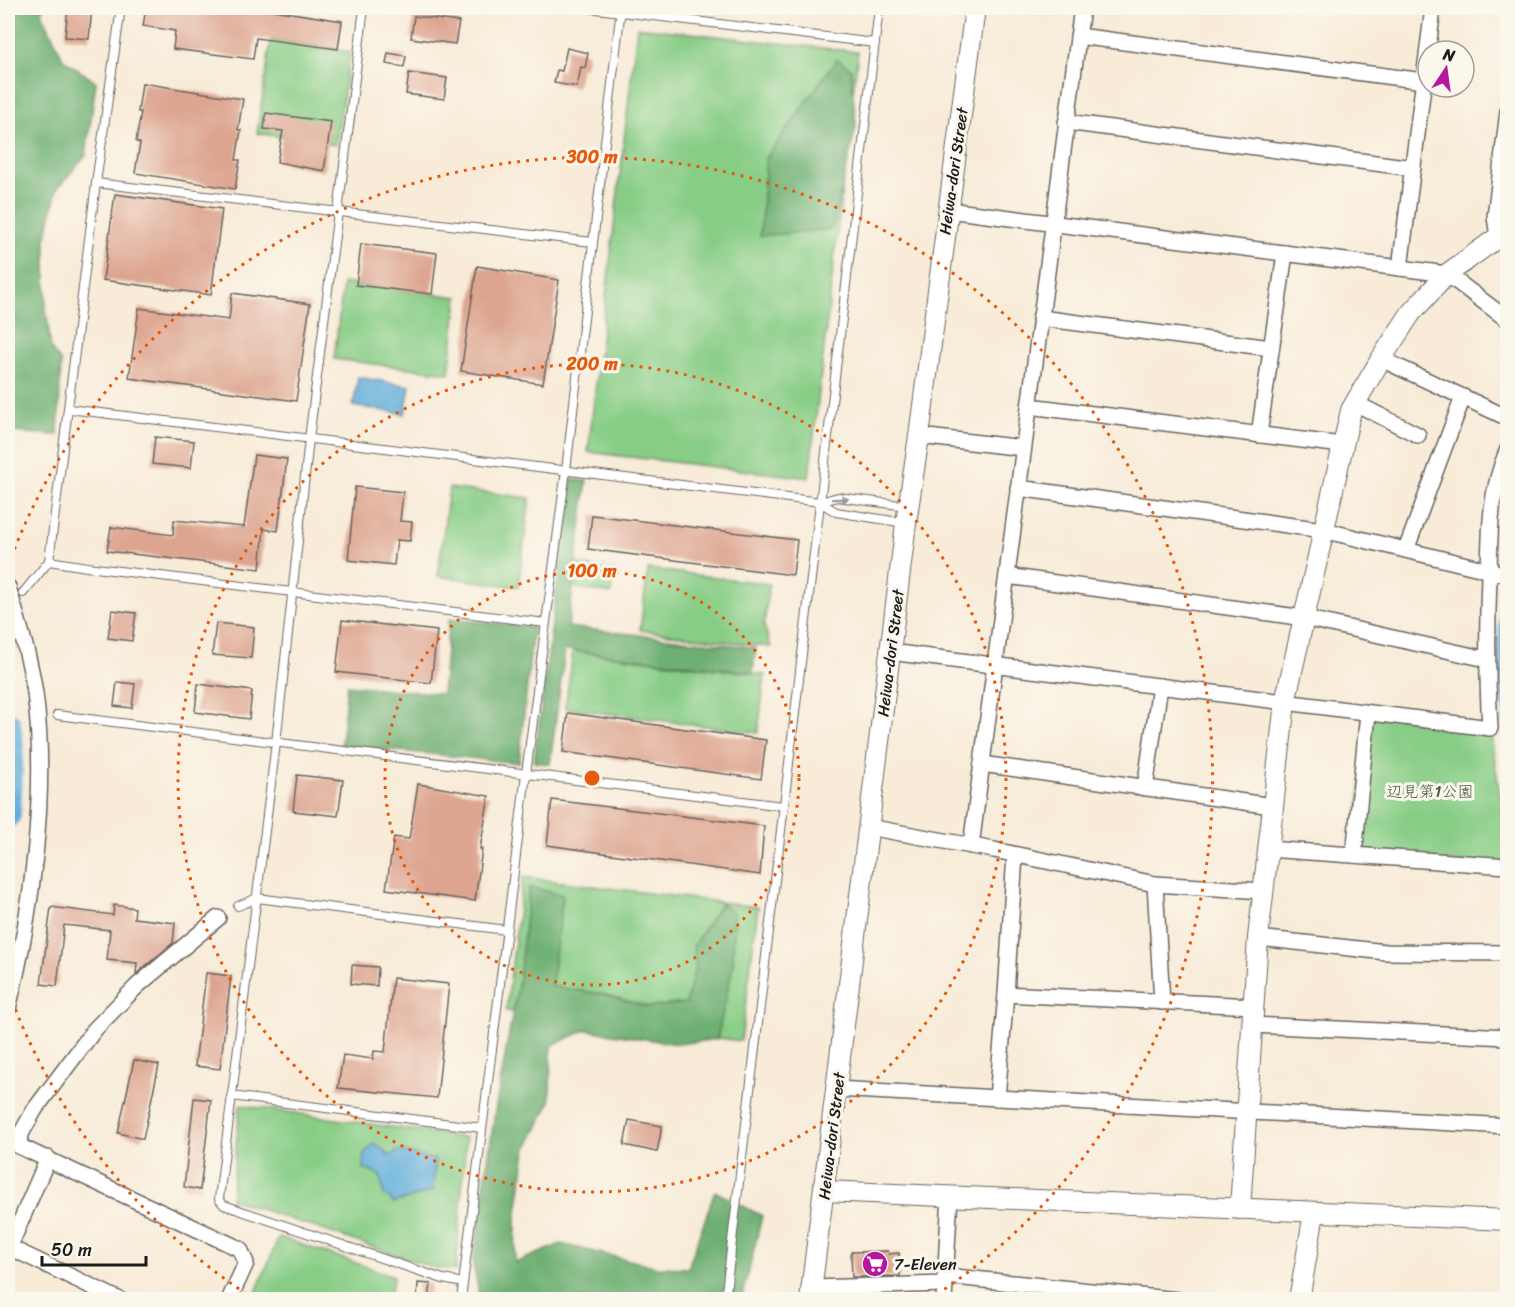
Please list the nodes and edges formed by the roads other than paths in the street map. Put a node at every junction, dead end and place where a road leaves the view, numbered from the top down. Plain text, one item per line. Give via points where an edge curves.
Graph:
1 (121, 8) edge
2 (364, 8) edge
3 (588, 8) edge
4 (879, 8) edge
5 (975, 8) edge
6 (1082, 8) edge
7 (1433, 8) edge
8 (621, 10) edge
9 (1078, 36) junction
10 (1429, 39) edge
11 (875, 43) junction
12 (1416, 80) edge
13 (1422, 99) edge
14 (1508, 111) edge
15 (1066, 122) junction
16 (1413, 168) junction
17 (96, 183) junction
18 (948, 210) junction
19 (339, 211) junction
20 (1052, 223) junction
21 (1503, 234) edge
22 (592, 242) junction
23 (1285, 253) junction
24 (1400, 268) junction
25 (1447, 274) junction
26 (1040, 318) junction
27 (1508, 320) edge
28 (1271, 348) junction
29 (1381, 359) junction
30 (1463, 397) junction
31 (1355, 403) junction
32 (1029, 406) junction
33 (69, 410) junction
34 (1508, 418) edge
35 (1258, 435) junction
36 (1418, 435) dead end
37 (919, 436) junction
38 (309, 439) junction
39 (1342, 445) junction
40 (1023, 448) junction
41 (1508, 449) edge
42 (566, 470) junction
43 (1018, 488) junction
44 (820, 502) junction
45 (907, 515) junction
46 (1323, 530) junction
47 (1406, 550) junction
48 (49, 561) junction
49 (1489, 570) junction
50 (1508, 575) edge
51 (1006, 576) junction
52 (8, 587) edge
53 (291, 592) junction
54 (23, 593) dead end
55 (1304, 618) junction
56 (546, 622) junction
57 (890, 652) junction
58 (1486, 659) junction
59 (995, 665) junction
60 (1160, 686) junction
61 (1285, 702) junction
62 (1368, 712) junction
63 (57, 715) dead end
64 (276, 743) junction
65 (982, 764) junction
66 (526, 774) junction
67 (1145, 788) junction
68 (783, 806) junction
69 (1272, 806) junction
70 (868, 827) junction
71 (971, 846) junction
72 (1268, 849) junction
73 (1015, 855) junction
74 (1354, 855) junction
75 (1508, 866) edge
76 (1155, 884) junction
77 (1263, 891) junction
78 (257, 898) junction
79 (237, 906) dead end
80 (218, 918) dead end
81 (506, 930) junction
82 (1258, 938) junction
83 (1508, 953) edge
84 (1006, 994) junction
85 (1162, 1002) junction
86 (8, 1009) edge
87 (1253, 1016) junction
88 (1508, 1037) edge
89 (836, 1089) junction
90 (231, 1096) junction
91 (997, 1098) junction
92 (1246, 1112) junction
93 (1508, 1126) edge
94 (482, 1128) junction
95 (13, 1143) edge
96 (48, 1158) junction
97 (824, 1191) junction
98 (951, 1196) junction
99 (1240, 1209) junction
100 (1314, 1213) junction
101 (1508, 1220) edge
102 (463, 1283) junction
103 (944, 1286) edge
104 (811, 1294) edge
105 (120, 1299) edge
106 (229, 1299) edge
107 (461, 1299) edge
108 (725, 1299) edge
109 (1178, 1299) edge
110 (1299, 1299) edge

1 - 17 lane
2 - 19 lane
3 - 8 lane
4 - 11 lane
5 - 18 street, Heiwa-dori Street
6 - 9 street
7 - 10 street
8 - 11 lane
8 - 22 lane
9 - 12 street
9 - 15 street
11 - 44 lane
13 - 16 street
14 - 21 street via 1495,217
15 - 16 street
15 - 20 street
16 - 24 street
17 - 19 lane
17 - 33 lane
18 - 20 street
18 - 37 street, Heiwa-dori Street
19 - 22 lane
19 - 38 lane
20 - 23 street
20 - 26 street
21 - 25 street
22 - 42 lane
23 - 24 street
23 - 28 street
24 - 25 street
25 - 27 street
25 - 29 street via 1411,313
26 - 28 street
26 - 32 street
28 - 35 street
29 - 30 street
29 - 31 street
30 - 34 street
30 - 47 street
31 - 36 street
31 - 39 street
32 - 35 street
32 - 40 street
33 - 38 lane
33 - 48 lane
35 - 39 street
37 - 40 street
37 - 45 street, Heiwa-dori Street
38 - 42 lane
38 - 53 lane
39 - 46 street
40 - 43 street
41 - 49 street via 1498,470 1491,504
42 - 44 lane
42 - 56 lane
43 - 46 street
43 - 51 street
44 - 45 lane via 836,512
44 -> 45 lane via 838,497
44 - 68 lane
45 - 57 street, Heiwa-dori Street
46 - 47 street
46 - 55 street
47 - 49 street
48 - 53 lane
48 - 54 lane
49 - 50 street
49 - 58 street
51 - 55 street
51 - 59 street
52 - 86 street via 35,691 39,780 31,882
53 - 56 lane
53 - 64 lane
55 - 58 street
55 - 61 street
56 - 66 lane
57 - 59 street
57 - 70 street, Heiwa-dori Street
58 - 62 street via 1490,728
59 - 60 street
59 - 65 street
60 - 61 street
60 - 67 street
61 - 62 street
61 - 69 street
62 - 74 street
63 - 64 lane
64 - 66 lane
64 - 78 lane
65 - 67 street
65 - 71 street
66 - 68 lane
66 - 81 lane
67 - 69 street
68 - 108 lane
69 - 72 street
70 - 71 street
70 - 89 street, Heiwa-dori Street
71 - 73 street
72 - 74 street
72 - 77 street
73 - 76 street
73 - 84 street
74 - 75 street
76 - 77 street
76 - 85 street
77 - 82 street
78 - 79 lane
78 - 81 lane
78 - 90 lane
80 - 95 street via 137,986 95,1029
81 - 94 lane
82 - 83 street via 1386,952
82 - 87 street
84 - 85 street
84 - 91 street
85 - 87 street
87 - 88 street
87 - 92 street
89 - 91 street
89 - 97 street, Heiwa-dori Street
90 - 94 lane
90 - 102 lane via 219,1199 224,1205 443,1280
91 - 92 street
92 - 93 street
92 - 99 street
94 - 102 lane
95 - 96 street
96 - 105 street via 10,1246
96 - 106 street via 240,1249 246,1263
97 - 98 street
97 - 104 street, Heiwa-dori Street
98 - 99 street
98 - 103 street
99 - 100 street
100 - 101 street
100 - 110 street
102 - 107 lane
103 - 104 street
103 - 109 street

